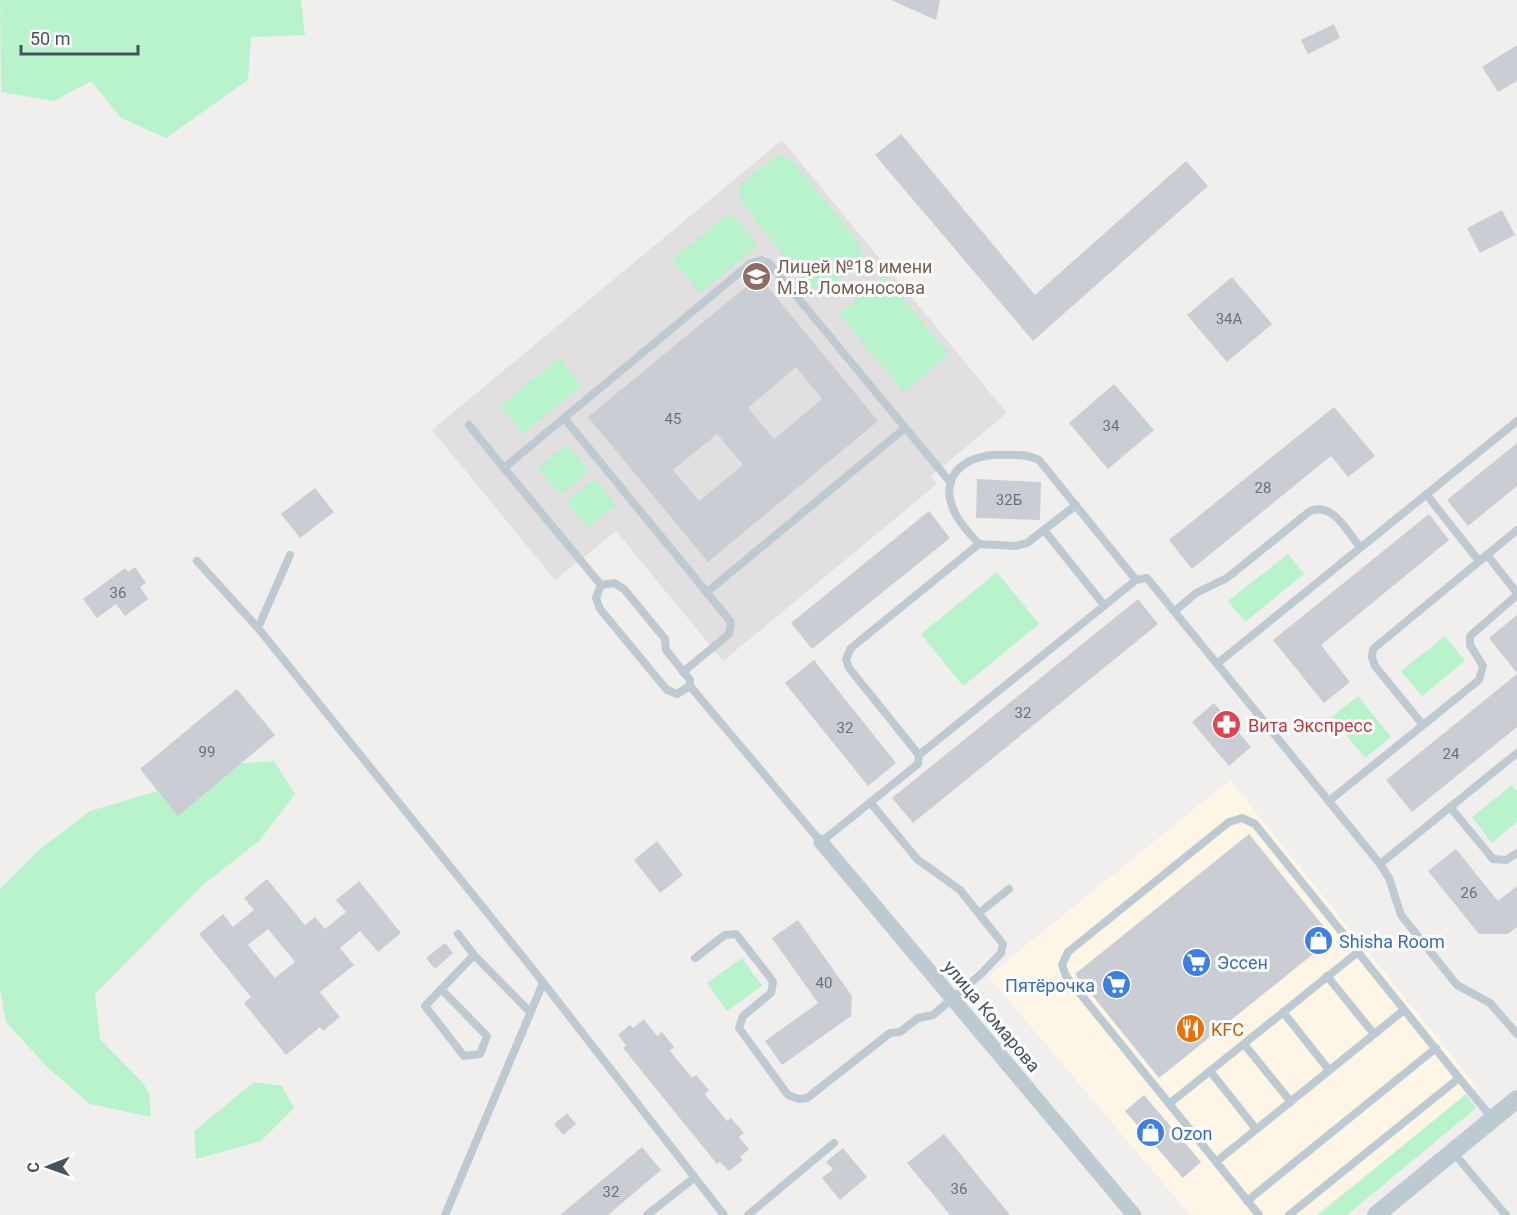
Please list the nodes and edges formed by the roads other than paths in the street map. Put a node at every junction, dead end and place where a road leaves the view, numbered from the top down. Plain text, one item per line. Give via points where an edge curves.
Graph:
1 (564, 418) junction
2 (1517, 421) edge
3 (469, 425) dead end
4 (905, 428) junction
5 (504, 468) junction
6 (951, 483) junction
7 (1426, 494) junction
8 (1076, 505) junction
9 (1044, 530) junction
10 (1517, 530) edge
11 (979, 544) junction
12 (1360, 548) junction
13 (290, 555) dead end
14 (1486, 555) junction
15 (197, 561) dead end
16 (1479, 561) junction
17 (1136, 580) junction
18 (601, 585) junction
19 (707, 592) junction
20 (1517, 594) edge
21 (1104, 605) junction
22 (1176, 610) junction
23 (258, 628) junction
24 (1218, 663) junction
25 (683, 672) junction
26 (690, 686) junction
27 (1423, 725) junction
28 (919, 755) junction
29 (1516, 757) edge
30 (1329, 801) junction
31 (870, 802) junction
32 (1450, 807) junction
33 (821, 842) junction
34 (1517, 853) edge
35 (1380, 864) junction
36 (1010, 889) dead end
37 (979, 913) junction
38 (458, 934) dead end
39 (1358, 951) junction
40 (474, 955) junction
41 (695, 958) dead end
42 (1327, 976) junction
43 (543, 983) junction
44 (441, 989) junction
45 (953, 1000) junction
46 (1404, 1010) junction
47 (530, 1012) junction
48 (1282, 1012) junction
49 (1374, 1034) junction
50 (1517, 1034) edge
51 (1244, 1044) junction
52 (1436, 1048) junction
53 (1329, 1070) junction
54 (1210, 1071) junction
55 (1459, 1078) junction
56 (1517, 1099) edge
57 (1291, 1102) junction
58 (1169, 1104) junction
59 (1493, 1119) junction
60 (1256, 1129) junction
61 (834, 1143) dead end
62 (1453, 1152) junction
63 (1216, 1162) junction
64 (694, 1178) junction
65 (1247, 1201) junction
66 (444, 1215) edge
67 (647, 1215) edge
68 (724, 1215) edge
69 (748, 1215) edge
70 (1134, 1215) edge
71 (1259, 1215) edge
72 (1289, 1215) edge
73 (1376, 1215) edge
74 (1506, 1215) edge

1 - 4 lane via 751,263 761,260 769,263
1 - 5 lane
1 - 19 lane
2 - 7 lane
3 - 5 lane
4 - 6 lane
4 - 19 lane
5 - 18 lane
6 - 8 lane via 957,469 978,456 1032,457 1042,463
6 - 11 lane via 954,512
7 - 12 lane
7 - 16 lane
8 - 9 lane
8 - 17 lane
9 - 11 lane via 1020,546
9 - 21 lane
10 - 14 lane
11 - 28 lane via 846,655 849,668
12 - 22 lane via 1332,512 1322,508 1310,510 1227,578 1200,591
12 - 24 lane
13 - 23 lane
14 - 16 lane
14 - 20 lane
15 - 23 lane
16 - 27 lane via 1373,649 1375,666
17 - 21 lane
17 - 22 lane via 1150,579
18 - 25 lane via 614,583 624,590 665,639 666,650
18 - 26 lane via 596,598 600,609 667,690 677,694
19 - 25 lane via 729,618 731,630
20 - 27 lane via 1470,636 1472,649 1483,666 1479,680
21 - 28 lane
22 - 24 lane
23 - 43 lane
24 - 30 lane
25 - 26 lane via 691,681
26 - 33 lane
27 - 30 lane
28 - 31 lane via 918,764
29 - 32 lane
30 - 35 lane
31 - 33 lane
31 - 37 lane via 917,859 957,887
32 - 34 lane via 1493,859 1506,860
32 - 35 lane
33 - 45 street, улица Комарова
35 - 50 lane via 1392,885 1398,910 1457,985 1490,1003
36 - 37 lane
37 - 45 lane via 1001,941 1003,950
38 - 40 lane
39 - 42 lane
39 - 46 lane
39 - 58 lane via 1255,824 1242,818 1229,822 1068,952 1063,959 1063,971
40 - 44 lane
40 - 47 lane
41 - 45 lane via 725,934 736,934 770,976 771,993 743,1016 740,1028 788,1095 799,1100 807,1098 890,1033 900,1032 918,1018 933,1015
42 - 48 lane
42 - 49 lane
43 - 47 lane
43 - 64 lane
44 - 44 lane via 487,1036 480,1054 464,1056 425,1006
45 - 70 street, улица Комарова
46 - 49 lane
46 - 52 lane
47 - 66 lane
48 - 51 lane
48 - 53 lane
49 - 53 lane
51 - 54 lane
51 - 57 lane
52 - 55 lane
52 - 65 lane
53 - 57 lane
54 - 58 lane
54 - 60 lane
55 - 59 lane
55 - 72 lane
56 - 59 street
57 - 60 lane
58 - 63 lane
59 - 62 street
60 - 63 lane
61 - 69 lane
62 - 73 street
62 - 74 lane
63 - 65 lane
64 - 67 lane
64 - 68 lane
65 - 71 lane

